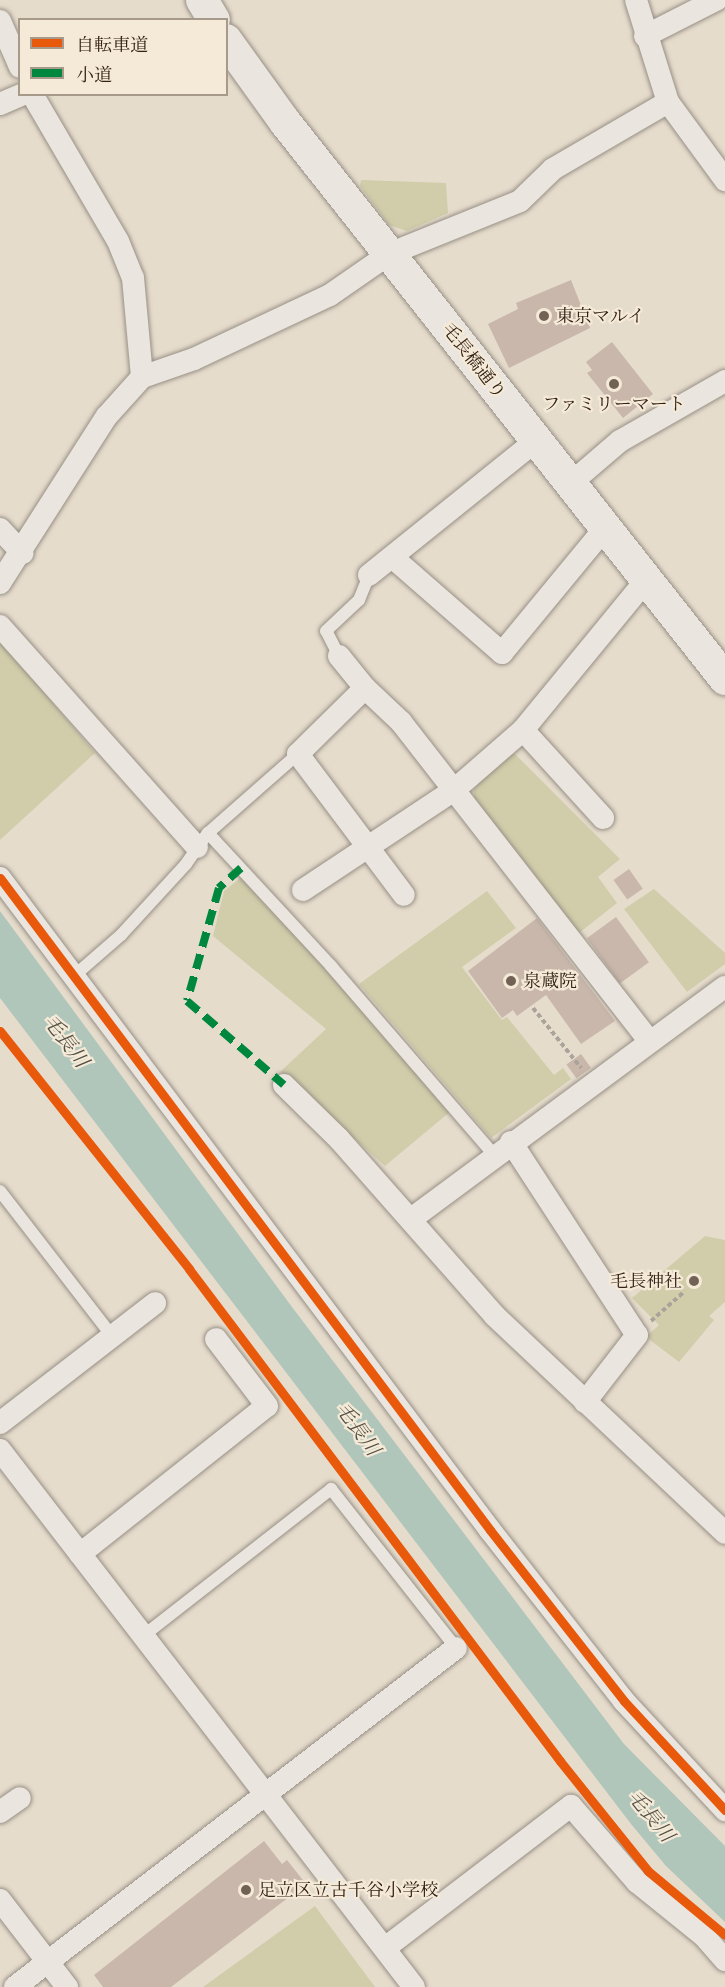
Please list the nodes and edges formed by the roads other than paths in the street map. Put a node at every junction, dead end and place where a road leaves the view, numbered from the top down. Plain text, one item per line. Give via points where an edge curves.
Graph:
1 (202, 0) edge
2 (636, 0) edge
3 (716, 0) edge
4 (213, 18) edge
5 (0, 21) edge
6 (645, 36) junction
7 (228, 43) edge
8 (18, 62) edge
9 (18, 96) edge
10 (33, 96) edge
11 (668, 102) junction
12 (0, 104) edge
13 (725, 180) edge
14 (390, 254) junction
15 (142, 377) junction
16 (725, 381) edge
17 (537, 440) junction
18 (571, 483) junction
19 (606, 527) junction
20 (0, 529) edge
21 (22, 552) junction
22 (392, 557) junction
23 (369, 575) joint
24 (647, 579) junction
25 (0, 583) edge
26 (0, 626) edge
27 (339, 656) joint
28 (725, 679) edge
29 (365, 688) junction
30 (523, 730) junction
31 (298, 754) junction
32 (454, 790) junction
33 (603, 818) dead end
34 (203, 840) junction
35 (369, 850) junction
36 (0, 878) edge
37 (303, 890) dead end
38 (404, 895) dead end
39 (75, 975) junction
40 (725, 987) edge
41 (649, 1040) junction
42 (284, 1085) dead end
43 (503, 1148) junction
44 (0, 1191) edge
45 (411, 1219) junction
46 (155, 1303) dead end
47 (112, 1336) junction
48 (216, 1340) dead end
49 (585, 1402) junction
50 (0, 1423) edge
51 (0, 1450) edge
52 (725, 1533) edge
53 (80, 1554) junction
54 (143, 1636) junction
55 (456, 1648) joint
56 (266, 1797) junction
57 (20, 1798) dead end
58 (725, 1810) edge
59 (0, 1812) edge
60 (0, 1900) edge
61 (385, 1948) junction
62 (725, 1960) edge
63 (48, 1964) junction
64 (15, 1987) edge
65 (67, 1987) edge
66 (414, 1987) edge

1 - 4 street
2 - 6 street
3 - 6 street
5 - 8 street
6 - 11 street
7 - 14 street, 毛長橋通り
9 - 12 street
10 - 15 street via 118,241 133,278
11 - 13 street
11 - 14 street via 553,169 520,201
14 - 15 street via 330,295 194,359
14 - 17 street, 毛長橋通り
15 - 21 street via 107,416
16 - 18 street via 620,441
17 - 18 street, 毛長橋通り
17 - 22 street
18 - 19 street, 毛長橋通り
19 - 22 street via 502,653
19 - 24 street, 毛長橋通り
20 - 21 street
21 - 25 street
22 - 23 street
23 - 27 lane via 359,600 326,631
24 - 28 street, 毛長橋通り
24 - 30 street
26 - 34 street
27 - 29 street
29 - 31 street
29 - 32 street via 401,722
30 - 32 street
30 - 33 street
31 - 34 lane
31 - 35 street
32 - 35 street
32 - 41 street
34 - 39 lane via 120,935
34 - 43 lane via 331,966
35 - 37 street
35 - 38 street
36 - 39 street
39 - 58 street via 490,1530 624,1701
40 - 41 street
41 - 43 street
42 - 45 street
43 - 45 street
43 - 49 street via 637,1335
44 - 47 lane
45 - 49 street via 495,1316
46 - 47 street
47 - 50 street
48 - 53 street via 267,1406
49 - 52 street
51 - 53 street
53 - 54 street
54 - 55 lane via 331,1489
54 - 56 street
55 - 56 street
56 - 61 street
56 - 63 street
57 - 59 street
60 - 63 street
61 - 62 street via 571,1806 637,1882 704,1936
61 - 66 street
63 - 64 street
63 - 65 street

